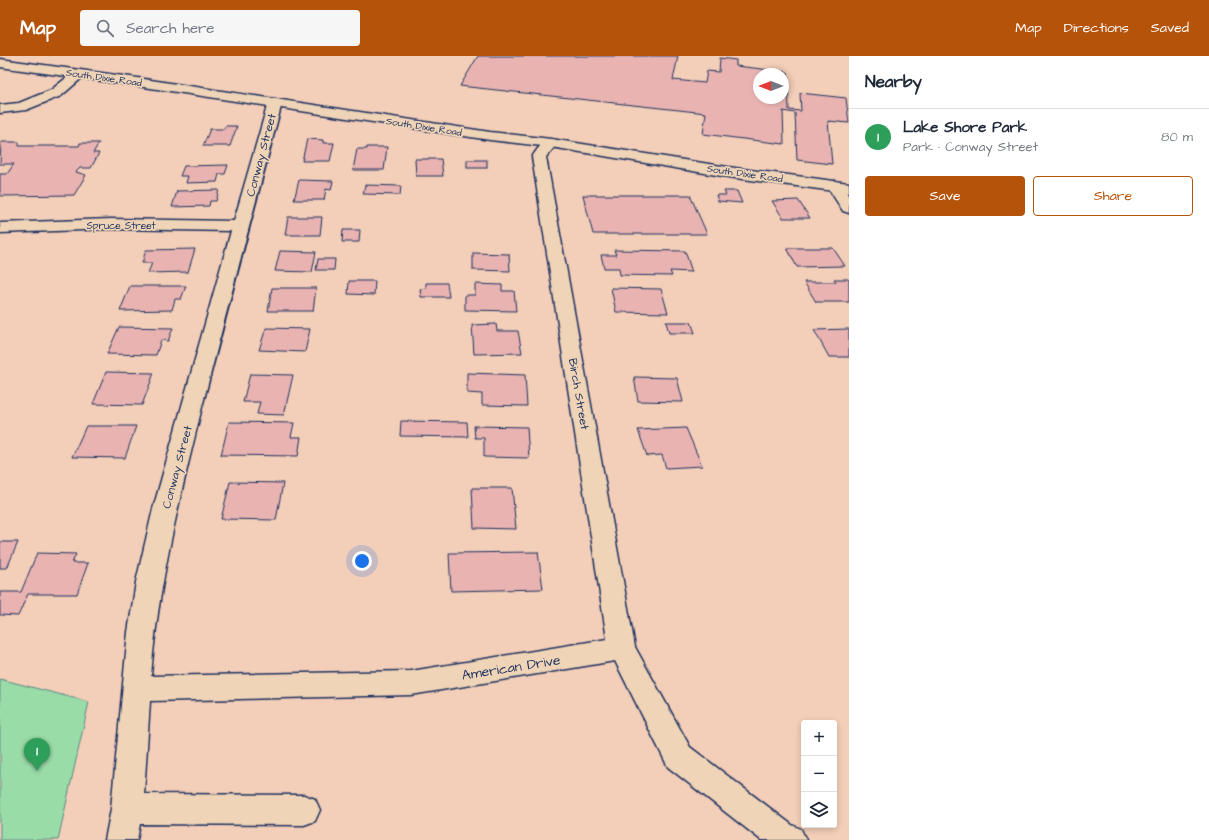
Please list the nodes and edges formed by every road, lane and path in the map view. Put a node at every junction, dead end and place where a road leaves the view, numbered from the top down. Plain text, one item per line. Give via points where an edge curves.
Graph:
1 (0, 63) edge
2 (79, 74) junction
3 (275, 103) junction
4 (0, 109) edge
5 (551, 144) junction
6 (842, 187) edge
7 (849, 208) edge
8 (241, 226) junction
9 (0, 228) edge
10 (622, 648) junction
11 (137, 689) junction
12 (127, 809) junction
13 (304, 810) dead end
14 (121, 840) edge
15 (790, 840) edge

1 - 2 street, South Dixie Road
2 - 3 street, South Dixie Road
2 - 4 street via 56,93 20,106
3 - 5 street, South Dixie Road
3 - 8 street, Conway Street
5 - 6 street, South Dixie Road
5 - 10 street, Birch Street via 539,157
6 - 7 street
8 - 9 street, Spruce Street via 111,224
8 - 11 street, Conway Street via 165,509 150,575 141,632
10 - 11 street, American Drive via 411,683
10 - 15 street via 679,757 781,836
11 - 12 street, Conway Street
12 - 13 street
12 - 14 street, Conway Street

